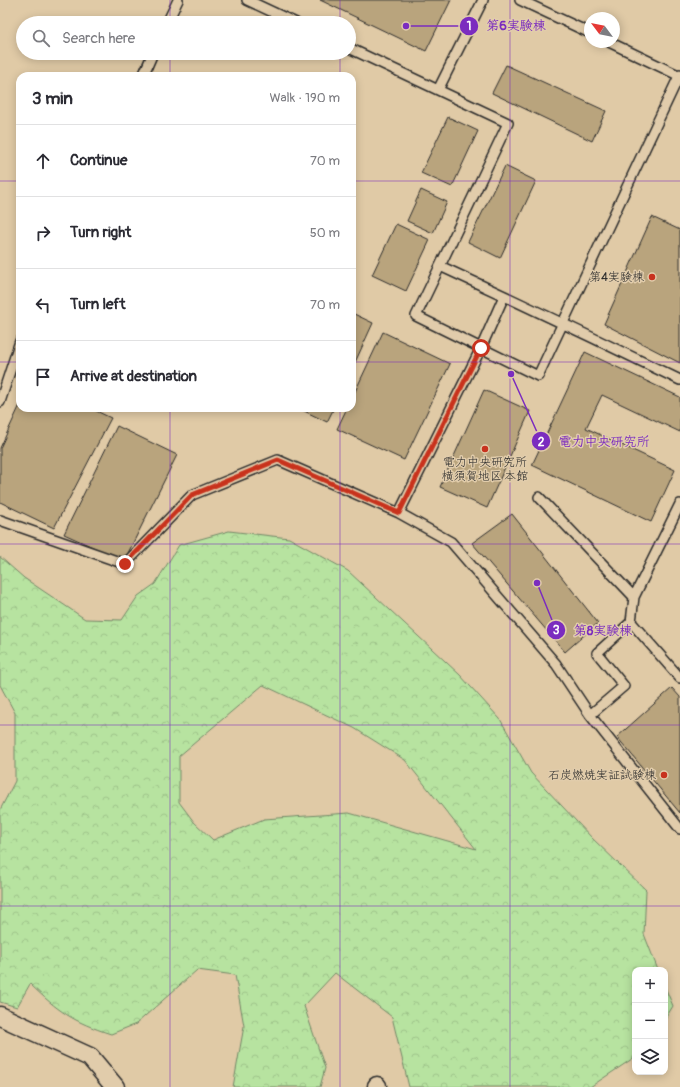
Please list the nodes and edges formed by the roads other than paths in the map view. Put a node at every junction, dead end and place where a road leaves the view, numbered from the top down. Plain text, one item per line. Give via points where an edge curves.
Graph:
1 (178, 0) edge
2 (247, 0) edge
3 (483, 0) edge
4 (520, 0) edge
5 (170, 16) edge
6 (281, 16) edge
7 (584, 30) edge
8 (620, 47) edge
9 (356, 51) edge
10 (150, 60) edge
11 (145, 72) edge
12 (680, 75) edge
13 (438, 90) junction
14 (440, 266) junction
15 (504, 296) junction
16 (563, 323) junction
17 (481, 348) junction
18 (16, 353) edge
19 (680, 380) edge
20 (0, 402) edge
21 (539, 497) dead end
22 (680, 504) edge
23 (399, 513) junction
24 (0, 520) edge
25 (634, 597) junction
26 (631, 622) junction
27 (680, 678) edge
28 (590, 714) junction
29 (680, 829) edge
30 (0, 1016) edge
31 (115, 1087) edge

1 - 5 lane
2 - 6 lane
3 - 13 lane
4 - 7 lane
8 - 12 lane
9 - 13 lane
10 - 11 lane
12 - 16 lane
13 - 14 lane via 508,123
14 - 15 lane
14 - 17 lane via 416,316
15 - 16 lane
15 - 17 lane
16 - 17 lane via 538,376
16 - 19 lane
17 - 23 lane
18 - 20 lane
21 - 25 lane
22 - 25 lane
23 - 24 lane via 278,460 192,495 125,564
23 - 28 lane via 451,542 556,664
25 - 26 lane
26 - 27 lane
26 - 28 lane via 596,653 624,686
28 - 29 lane
30 - 31 street via 90,1057

